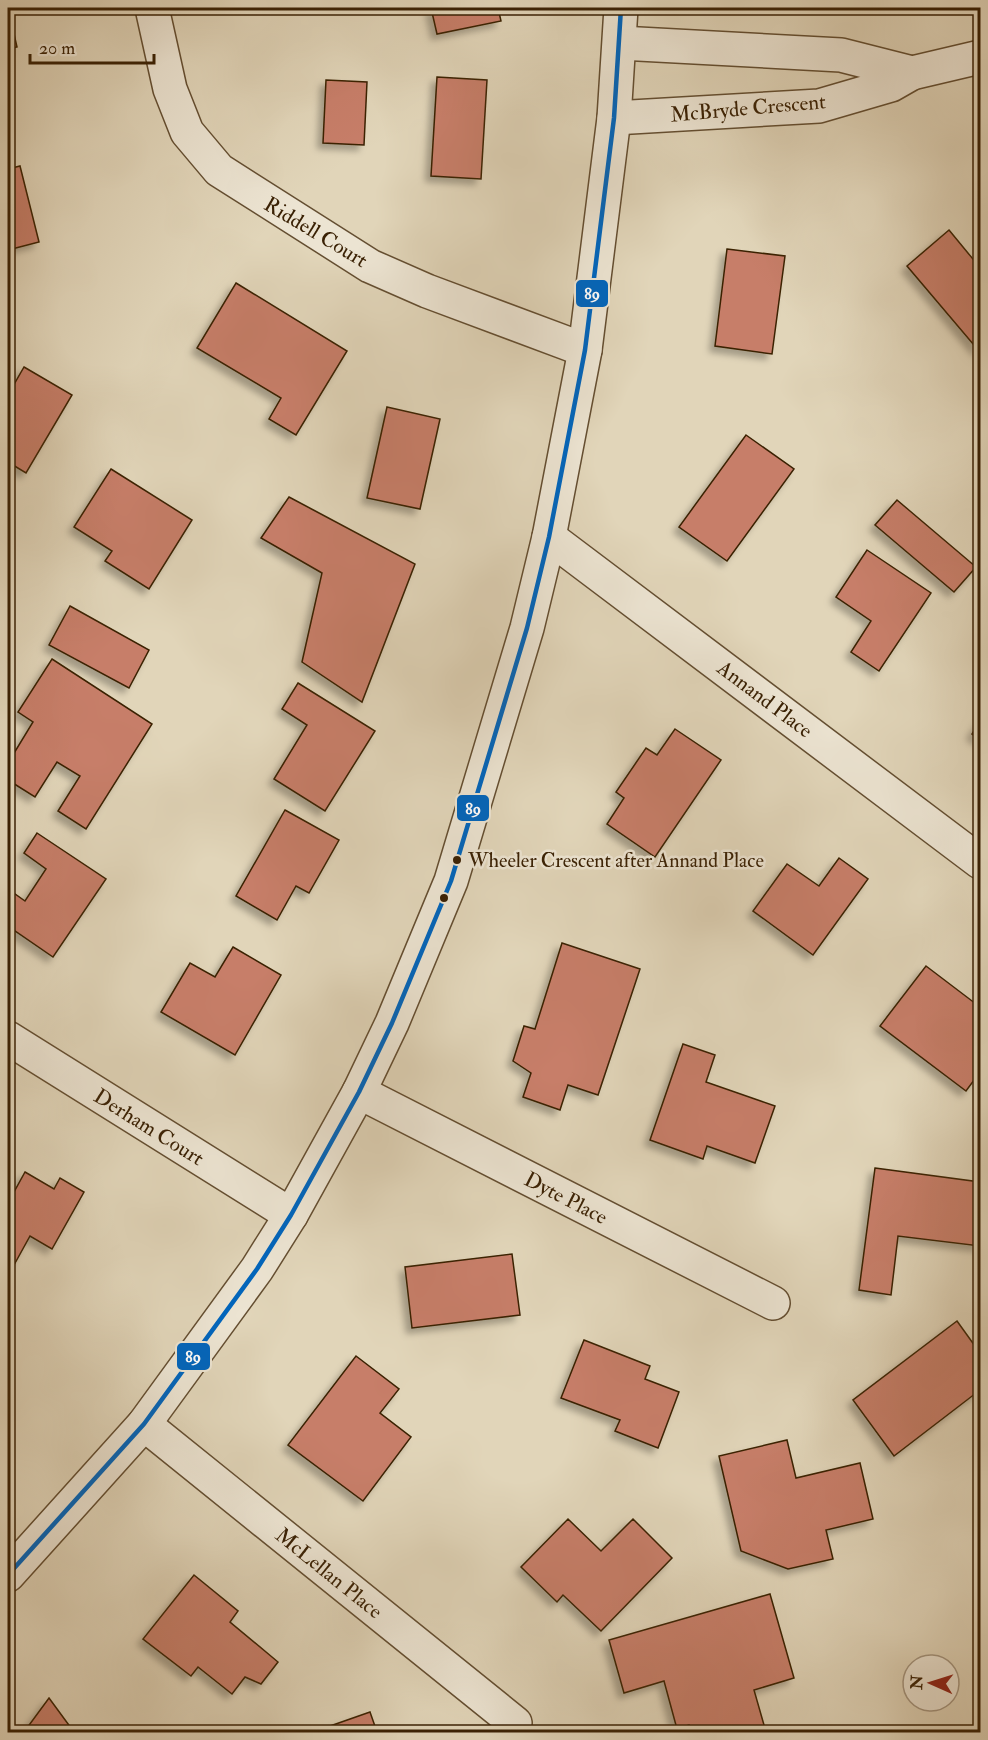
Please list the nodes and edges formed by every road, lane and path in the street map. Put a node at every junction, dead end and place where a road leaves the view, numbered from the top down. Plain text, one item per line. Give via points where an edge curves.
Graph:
1 (152, 8) edge
2 (621, 8) edge
3 (620, 43) junction
4 (981, 57) edge
5 (912, 73) junction
6 (614, 118) junction
7 (585, 350) junction
8 (549, 537) junction
9 (981, 862) edge
10 (8, 1038) edge
11 (358, 1092) junction
12 (291, 1215) junction
13 (773, 1303) dead end
14 (144, 1424) junction
15 (8, 1575) edge
16 (515, 1724) dead end

1 - 7 street, Riddell Court via 170,89 187,132 219,170 370,266
2 - 3 street
3 - 5 street, McBryde Crescent via 842,56
3 - 6 street
4 - 5 street, McBryde Crescent
5 - 6 street, McBryde Crescent via 891,85 819,106
6 - 7 street
7 - 8 street
8 - 9 street, Annand Place
8 - 11 street via 527,628 451,881 392,1023
10 - 12 street, Derham Court
11 - 12 street
11 - 13 street, Dyte Place
12 - 14 street via 257,1269
14 - 15 street
14 - 16 street, McLellan Place

